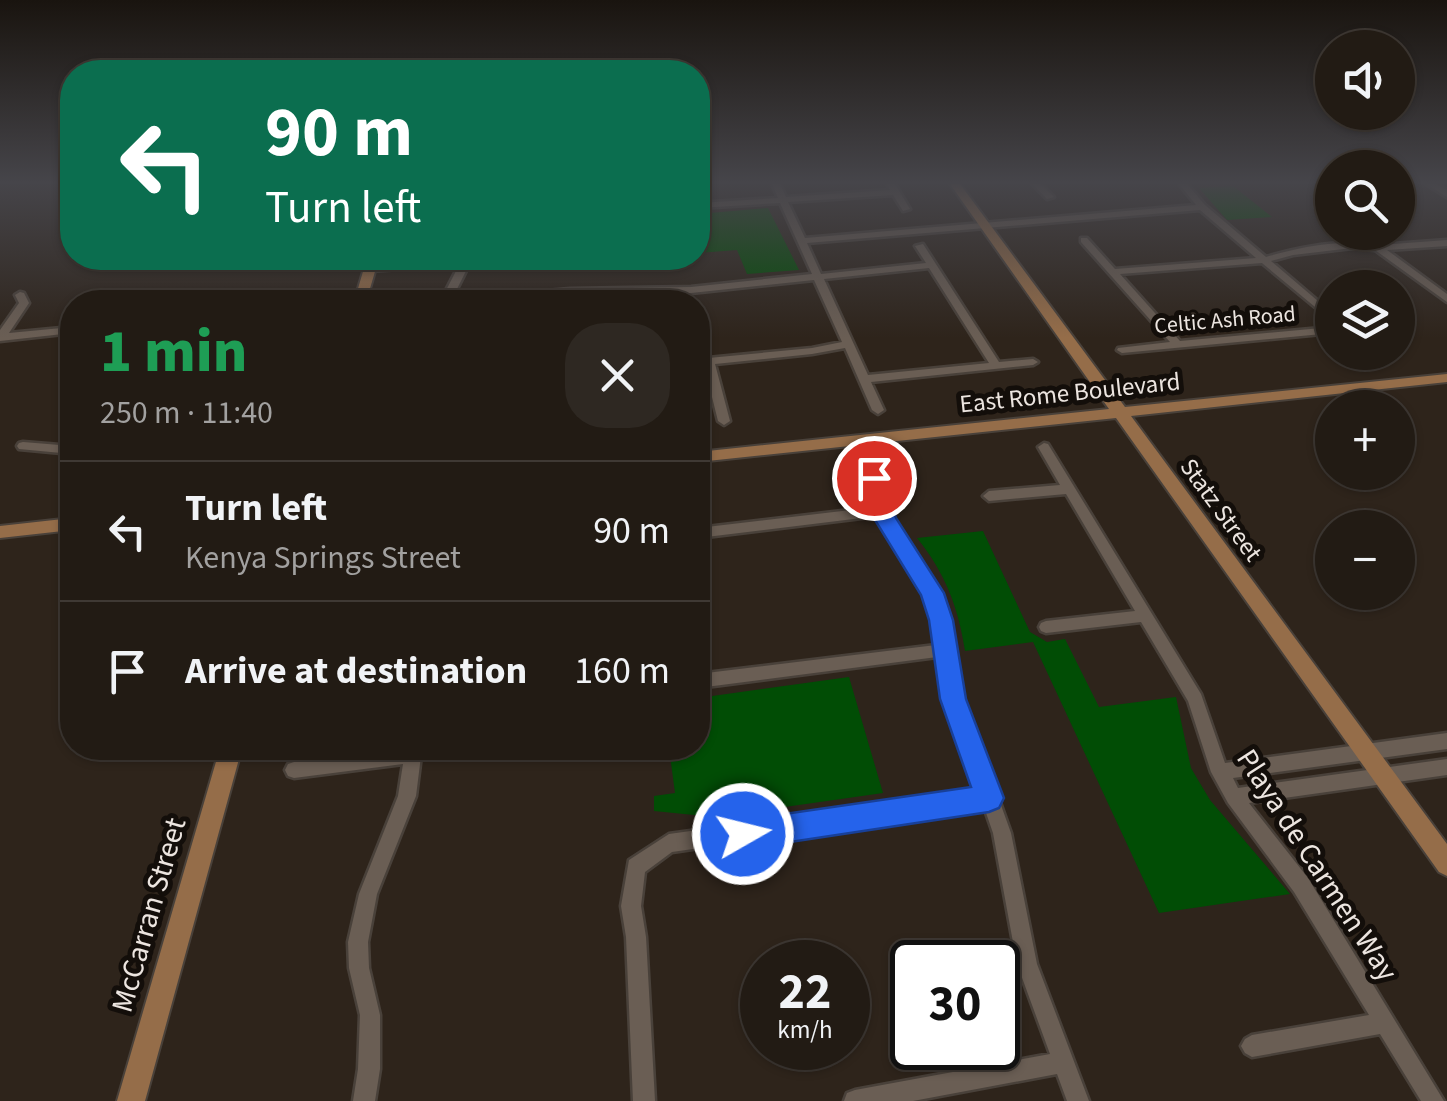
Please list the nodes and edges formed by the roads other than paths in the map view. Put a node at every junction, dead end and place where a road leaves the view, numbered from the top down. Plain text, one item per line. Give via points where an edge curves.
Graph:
1 (817, 235) edge
2 (991, 235) edge
3 (1236, 235) edge
4 (800, 237) joint
5 (1084, 240) dead end
6 (1447, 242) edge
7 (1415, 245) edge
8 (920, 246) dead end
9 (1315, 249) edge
10 (1382, 250) edge
11 (1264, 260) junction
12 (931, 265) junction
13 (1112, 272) junction
14 (817, 276) junction
15 (691, 290) edge
16 (20, 296) dead end
17 (1447, 298) edge
18 (1315, 304) edge
19 (60, 331) edge
20 (1315, 332) edge
21 (0, 337) edge
22 (848, 344) junction
23 (1178, 345) junction
24 (1122, 350) dead end
25 (710, 361) edge
26 (1033, 362) dead end
27 (995, 364) junction
28 (1447, 378) edge
29 (864, 379) junction
30 (710, 382) edge
31 (878, 410) dead end
32 (1120, 413) junction
33 (724, 421) dead end
34 (23, 446) dead end
35 (1044, 447) dead end
36 (60, 449) edge
37 (710, 456) edge
38 (874, 478) dead end
39 (1069, 488) junction
40 (990, 496) dead end
41 (884, 512) junction
42 (60, 525) edge
43 (0, 532) edge
44 (710, 532) edge
45 (1146, 616) junction
46 (1046, 626) dead end
47 (945, 650) junction
48 (710, 679) edge
49 (1447, 741) edge
50 (1364, 752) junction
51 (228, 760) edge
52 (357, 760) edge
53 (412, 760) edge
54 (1447, 767) edge
55 (294, 770) dead end
56 (1220, 772) junction
57 (1381, 776) junction
58 (1234, 797) junction
59 (989, 798) junction
60 (1447, 864) edge
61 (1386, 1023) junction
62 (1252, 1046) dead end
63 (1064, 1062) junction
64 (131, 1101) edge
65 (364, 1101) edge
66 (644, 1101) edge
67 (856, 1101) edge
68 (1078, 1101) edge
69 (1433, 1101) edge

1 - 4 street
2 - 32 street, Statz Street
3 - 11 street
4 - 14 street
5 - 13 street
6 - 7 street
8 - 12 street
9 - 11 street
10 - 17 street
11 - 13 street
11 - 18 street
12 - 14 street
12 - 27 street
13 - 23 street
14 - 15 street
14 - 22 street
16 - 21 street via 21,311
19 - 21 street
20 - 23 street, Celtic Ash Road
22 - 25 street
22 - 29 street
23 - 24 street, Celtic Ash Road
26 - 27 street
27 - 29 street
28 - 32 street, East Rome Boulevard
29 - 31 street
30 - 33 street
32 - 37 street, East Rome Boulevard
32 - 50 street, Statz Street
34 - 36 street
35 - 39 street, Playa de Carmen Way
38 - 41 street
39 - 40 street
39 - 45 street, Playa de Carmen Way
41 - 44 street
41 - 47 street via 932,593
42 - 43 street
45 - 46 street
45 - 56 street, Playa de Carmen Way via 1195,699
47 - 48 street
47 - 59 street via 953,699
49 - 50 street
50 - 56 street
50 - 57 street, Statz Street
51 - 64 street, McCarran Street
52 - 55 street
53 - 65 street via 407,796 368,894 358,942 370,1026
54 - 57 street
56 - 58 street, Playa de Carmen Way
57 - 58 street
57 - 60 street, Statz Street
58 - 61 street, Playa de Carmen Way via 1302,884
59 - 63 street via 1027,964
59 - 66 street via 670,843 636,867 631,906
61 - 62 street
61 - 69 street, Playa de Carmen Way
63 - 67 street
63 - 68 street

